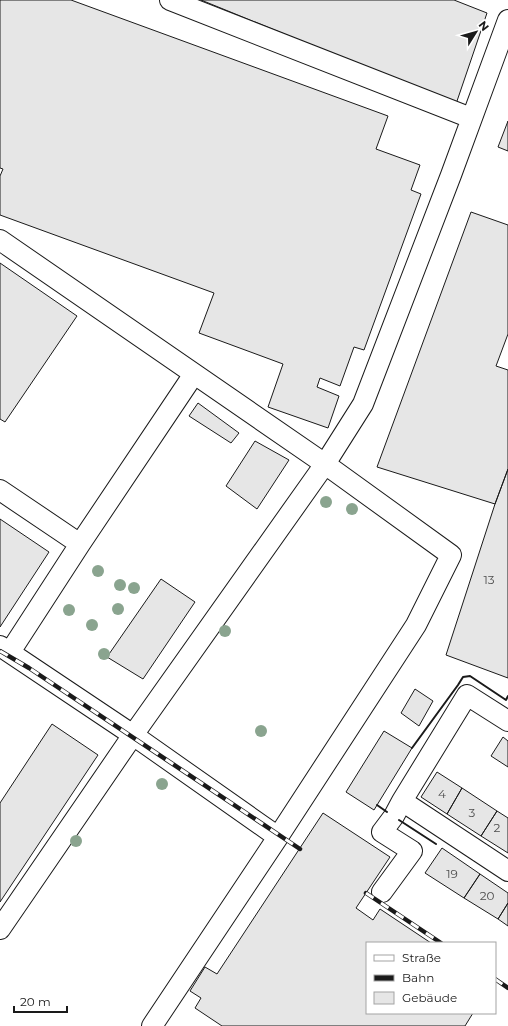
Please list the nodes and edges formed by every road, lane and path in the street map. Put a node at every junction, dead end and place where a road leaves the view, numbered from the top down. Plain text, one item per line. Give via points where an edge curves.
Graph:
1 (170, 0) edge
2 (508, 20) edge
3 (471, 118) junction
4 (0, 240) edge
5 (194, 374) junction
6 (325, 464) junction
7 (0, 490) edge
8 (80, 544) junction
9 (5, 649) edge
10 (508, 721) edge
11 (133, 735) junction
12 (402, 800) junction
13 (278, 837) junction
14 (508, 871) edge
15 (382, 892) dead end
16 (0, 929) edge
17 (152, 1026) edge

1 - 3 street
2 - 3 street
3 - 6 street via 363,404
4 - 5 street
5 - 6 street
5 - 8 street
6 - 11 street
6 - 13 street via 451,555 416,625
7 - 8 street
8 - 9 street
9 - 11 street
10 - 12 street via 467,695
11 - 13 street
11 - 16 street
12 - 14 street
12 - 15 street via 382,832 412,851
13 - 17 street

